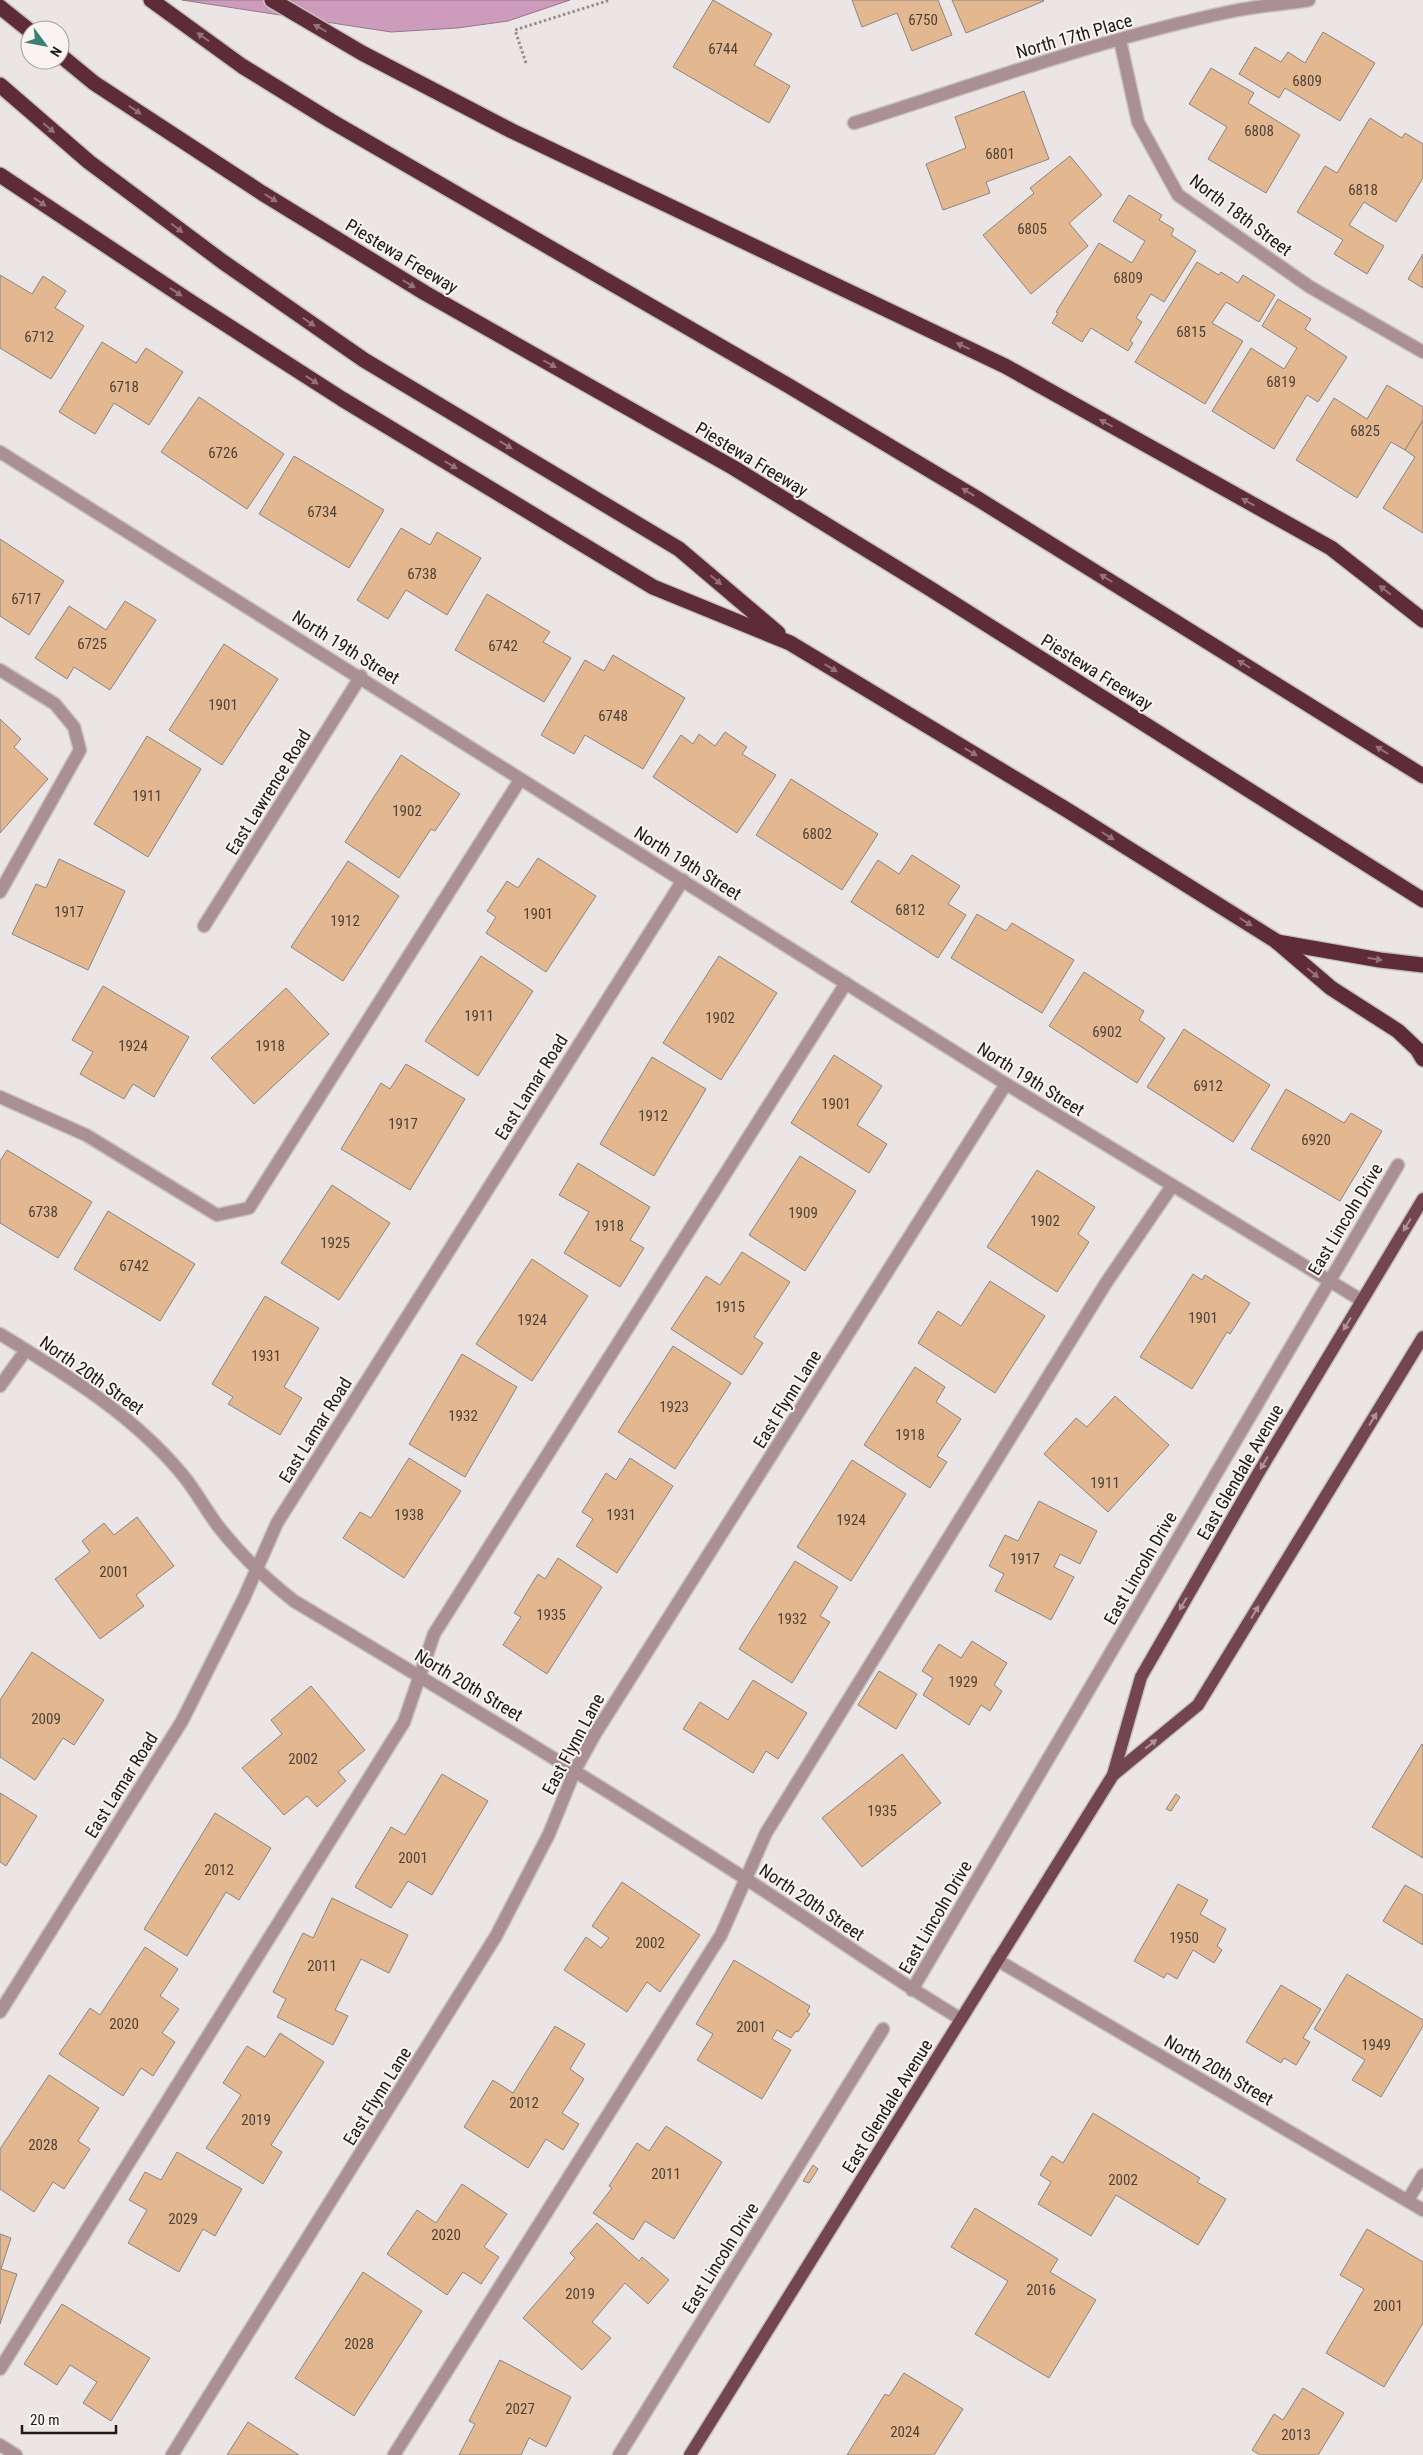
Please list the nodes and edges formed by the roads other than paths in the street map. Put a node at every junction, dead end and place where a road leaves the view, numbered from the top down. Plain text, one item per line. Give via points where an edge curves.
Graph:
1 (151, 0) edge
2 (272, 0) edge
3 (1309, 0) edge
4 (0, 7) edge
5 (20, 23) edge
6 (1120, 40) junction
7 (70, 63) edge
8 (0, 85) edge
9 (854, 123) dead end
10 (0, 175) edge
11 (1423, 352) edge
12 (0, 452) edge
13 (1423, 620) edge
14 (790, 643) junction
15 (0, 670) edge
16 (361, 676) junction
17 (1423, 776) edge
18 (520, 780) junction
19 (683, 880) junction
20 (0, 892) edge
21 (1423, 900) edge
22 (204, 926) dead end
23 (1276, 941) junction
24 (1423, 965) edge
25 (846, 983) junction
26 (1423, 1059) edge
27 (1006, 1084) junction
28 (0, 1097) edge
29 (1398, 1165) dead end
30 (1172, 1186) junction
31 (1423, 1199) edge
32 (1329, 1280) junction
33 (1361, 1300) junction
34 (0, 1334) edge
35 (1423, 1337) edge
36 (26, 1350) junction
37 (0, 1386) edge
38 (256, 1568) junction
39 (421, 1677) junction
40 (575, 1770) junction
41 (1113, 1775) junction
42 (747, 1879) junction
43 (997, 1960) junction
44 (912, 1990) junction
45 (0, 2012) edge
46 (961, 2019) junction
47 (883, 2029) dead end
48 (1423, 2175) edge
49 (1408, 2200) junction
50 (1423, 2210) edge
51 (0, 2369) edge
52 (0, 2445) edge
53 (16, 2455) edge
54 (172, 2455) edge
55 (394, 2455) edge
56 (619, 2455) edge
57 (690, 2455) edge

17 -> 1 highway via 978,499 331,121 242,66
13 -> 2 highway via 1332,548 1005,366 512,131 362,53
3 - 6 street, North 17th Place via 1234,11
4 - 5 highway
6 - 9 street, North 17th Place
6 - 11 street, North 18th Street via 1138,122 1178,195 1310,287
7 -> 21 highway, Piestewa Freeway via 188,145 424,294 734,468
8 -> 14 highway via 89,162 223,262 364,360 679,549
10 -> 14 highway via 342,399 653,587
12 - 16 street, North 19th Street
14 -> 23 highway
15 - 20 street via 55,704 74,727 80,750
16 - 18 street, North 19th Street
16 - 22 street, East Lawrence Road
18 - 19 street, North 19th Street
18 - 28 street via 249,1208 217,1215 86,1135
19 - 25 street, North 19th Street
19 - 38 street, East Lamar Road via 276,1523
23 -> 24 highway
23 -> 26 highway via 1331,988 1398,1030 1417,1048
25 - 27 street, North 19th Street
25 - 39 street via 434,1634
27 - 30 street, North 19th Street
27 - 40 street, East Flynn Lane
29 - 32 street, East Lincoln Drive
30 - 32 street, North 19th Street
30 - 42 street via 1106,1283 766,1833
31 -> 33 main road, East Glendale Avenue
32 - 33 street, North 19th Street
32 - 44 street, East Lincoln Drive
33 -> 41 main road, East Glendale Avenue via 1141,1677
34 - 36 street, North 20th Street
41 -> 35 main road, East Glendale Avenue via 1198,1706
36 - 37 street
36 - 38 street, North 20th Street via 131,1422 181,1473 218,1527
38 - 39 street, North 20th Street via 294,1601
38 - 45 street, East Lamar Road via 182,1721
39 - 40 street, North 20th Street
39 - 51 street via 404,1722
40 - 42 street, North 20th Street
40 - 54 street, East Flynn Lane via 549,1834 496,1936
41 - 43 main road, East Glendale Avenue
42 - 44 street, North 20th Street
42 - 55 street via 716,1943
43 - 46 main road, East Glendale Avenue
43 - 49 street, North 20th Street
44 - 46 street, North 20th Street
46 - 57 main road, East Glendale Avenue
47 - 56 street, East Lincoln Drive
48 - 49 street
49 - 50 street, North 20th Street
52 - 53 street

